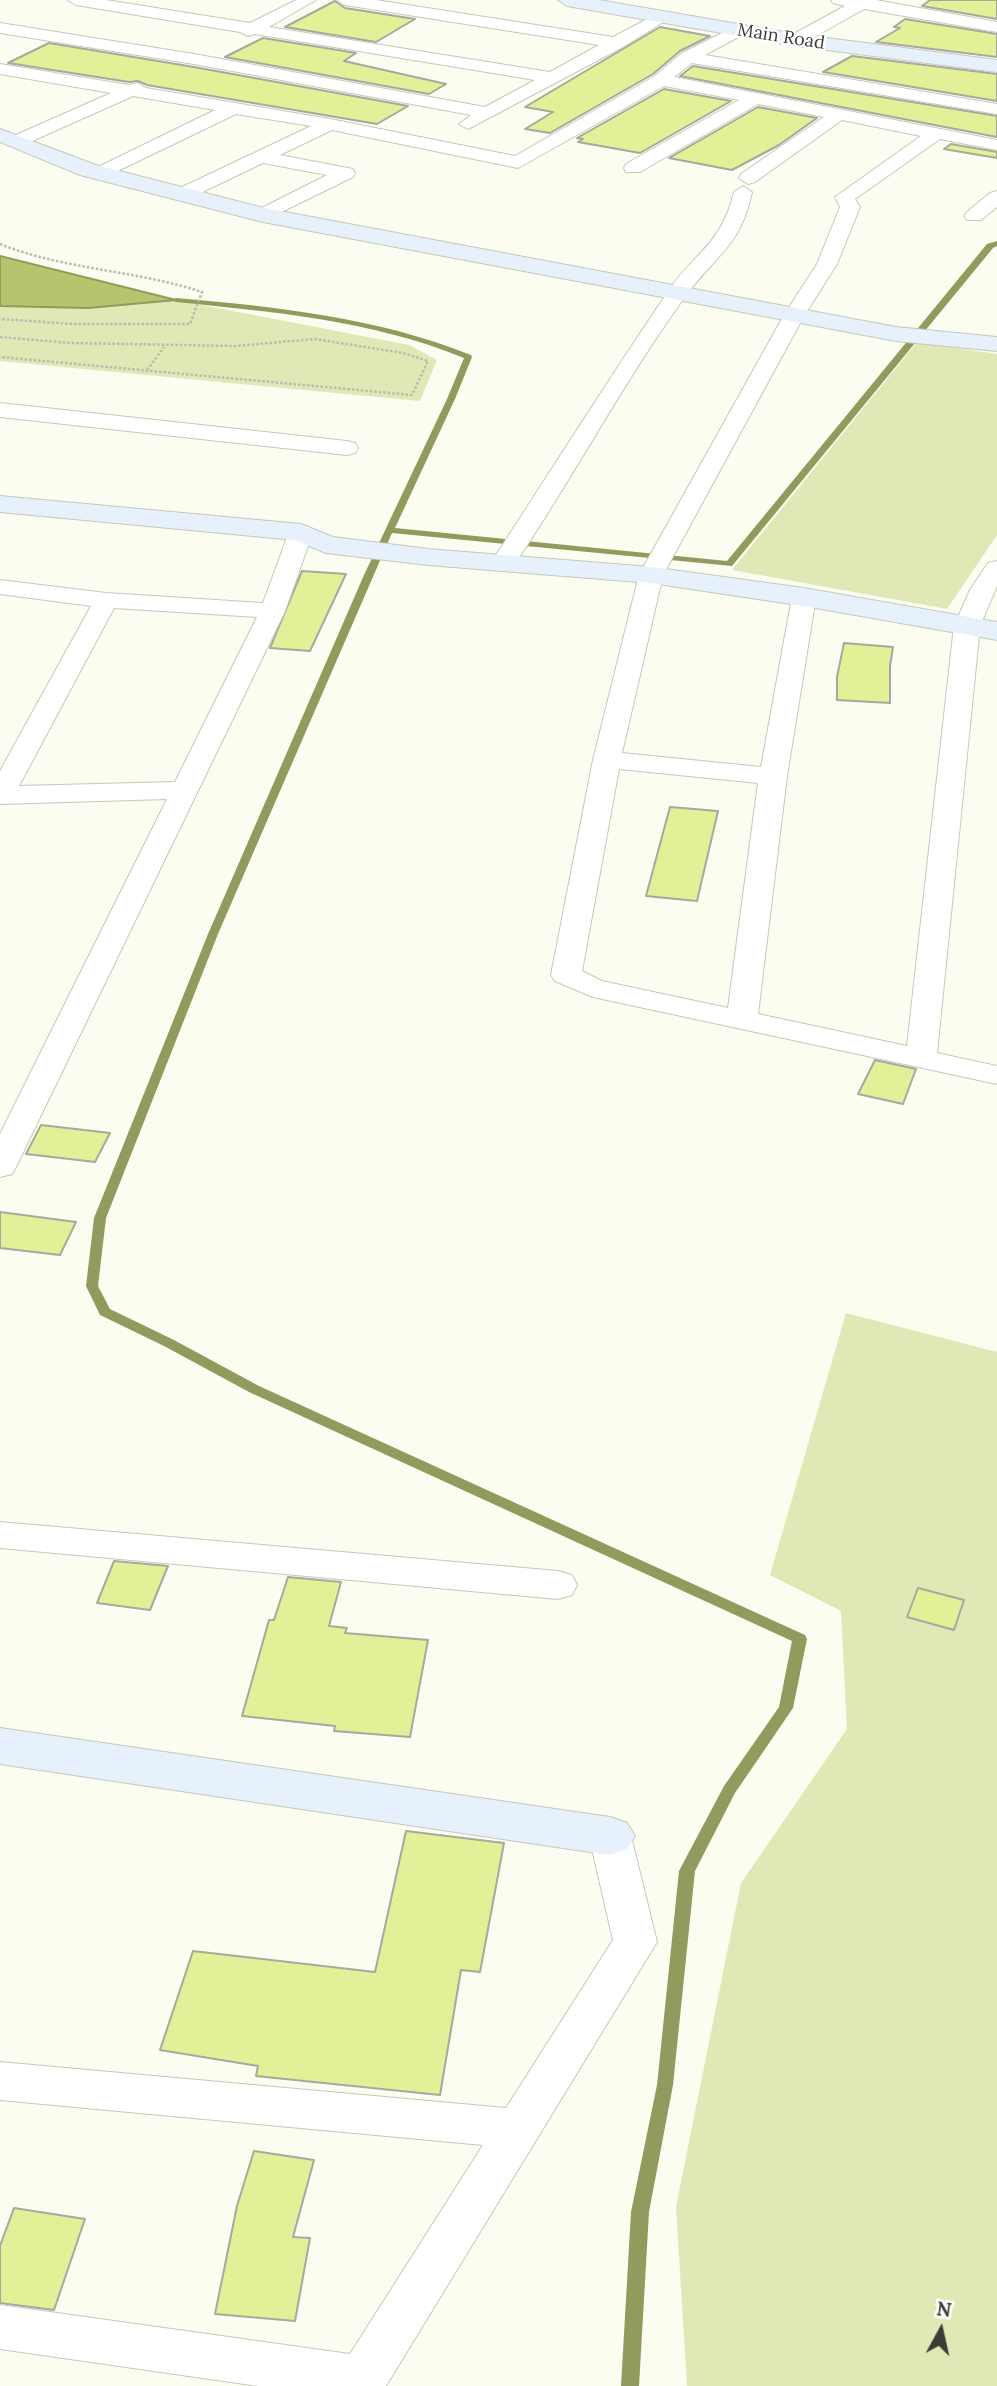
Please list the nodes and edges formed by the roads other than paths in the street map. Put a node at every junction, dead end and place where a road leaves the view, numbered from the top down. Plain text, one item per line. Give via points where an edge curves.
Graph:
1 (76, 0) edge
2 (308, 0) edge
3 (345, 0) edge
4 (567, 0) edge
5 (839, 0) edge
6 (865, 2) edge
7 (963, 6) dead end
8 (663, 18) junction
9 (945, 19) junction
10 (997, 27) edge
11 (0, 28) edge
12 (252, 29) junction
13 (736, 31) junction
14 (796, 40) junction
15 (617, 43) junction
16 (688, 57) junction
17 (194, 59) junction
18 (997, 66) edge
19 (0, 69) edge
20 (30, 72) junction
21 (553, 78) junction
22 (661, 80) junction
23 (0, 84) edge
24 (134, 89) junction
25 (756, 98) junction
26 (236, 107) junction
27 (997, 109) edge
28 (488, 113) junction
29 (840, 114) junction
30 (330, 124) junction
31 (936, 134) junction
32 (8, 139) edge
33 (429, 145) junction
34 (997, 145) edge
35 (262, 157) junction
36 (633, 168) dead end
37 (101, 173) junction
38 (183, 194) junction
39 (997, 197) edge
40 (263, 215) junction
41 (974, 216) dead end
42 (677, 293) junction
43 (794, 315) junction
44 (997, 344) edge
45 (0, 410) edge
46 (347, 448) dead end
47 (0, 503) edge
48 (301, 532) junction
49 (503, 563) junction
50 (997, 568) edge
51 (651, 575) junction
52 (0, 587) edge
53 (804, 597) junction
54 (106, 600) junction
55 (273, 611) junction
56 (967, 626) junction
57 (997, 631) edge
58 (607, 760) junction
59 (773, 776) junction
60 (186, 790) junction
61 (0, 796) edge
62 (742, 1020) junction
63 (921, 1059) junction
64 (997, 1075) edge
65 (0, 1167) edge
66 (0, 1535) edge
67 (558, 1585) dead end
68 (0, 1746) edge
69 (610, 1836) joint
70 (0, 2081) edge
71 (517, 2129) junction
72 (0, 2328) edge
73 (360, 2382) edge

1 - 12 street
2 - 12 street
3 - 15 street
4 - 8 street, Main Road
5 - 6 street
6 - 9 street
6 - 14 street
7 - 9 street
8 - 13 street, Main Road
8 - 15 street
9 - 10 street
11 - 17 street
12 - 17 street
12 - 21 street
13 - 14 street, Main Road
13 - 16 street
14 - 18 street, Main Road
15 - 21 street
16 - 22 street
16 - 27 street
17 - 24 street
17 - 28 street
19 - 20 street
20 - 23 street
20 - 24 street
21 - 28 street
22 - 25 street
22 - 33 street via 518,162
24 - 26 street
24 - 32 street
25 - 29 street
25 - 36 street
26 - 30 street
26 - 37 street
28 - 33 street
29 - 31 street
29 - 42 street via 746,185 727,237
30 - 33 street
30 - 35 street
31 - 34 street
31 - 43 street via 845,197 848,216
32 - 37 street
35 - 38 street
35 - 40 street via 346,173
37 - 38 street
38 - 40 street
39 - 41 street
40 - 42 street
42 - 43 street
42 - 49 street
43 - 44 street via 897,334
43 - 51 street
45 - 46 street
47 - 48 street
48 - 49 street via 326,545
48 - 55 street
49 - 51 street
50 - 56 street
51 - 53 street
51 - 58 street
52 - 54 street
53 - 56 street
53 - 59 street
54 - 55 street
54 - 61 street
55 - 60 street
56 - 57 street
56 - 63 street
58 - 59 street
58 - 62 street via 566,975 593,988
59 - 62 street
60 - 61 street
60 - 65 street
62 - 63 street
63 - 64 street
66 - 67 street
68 - 69 street
69 - 71 street via 635,1942
70 - 71 street
71 - 73 street
72 - 73 street

